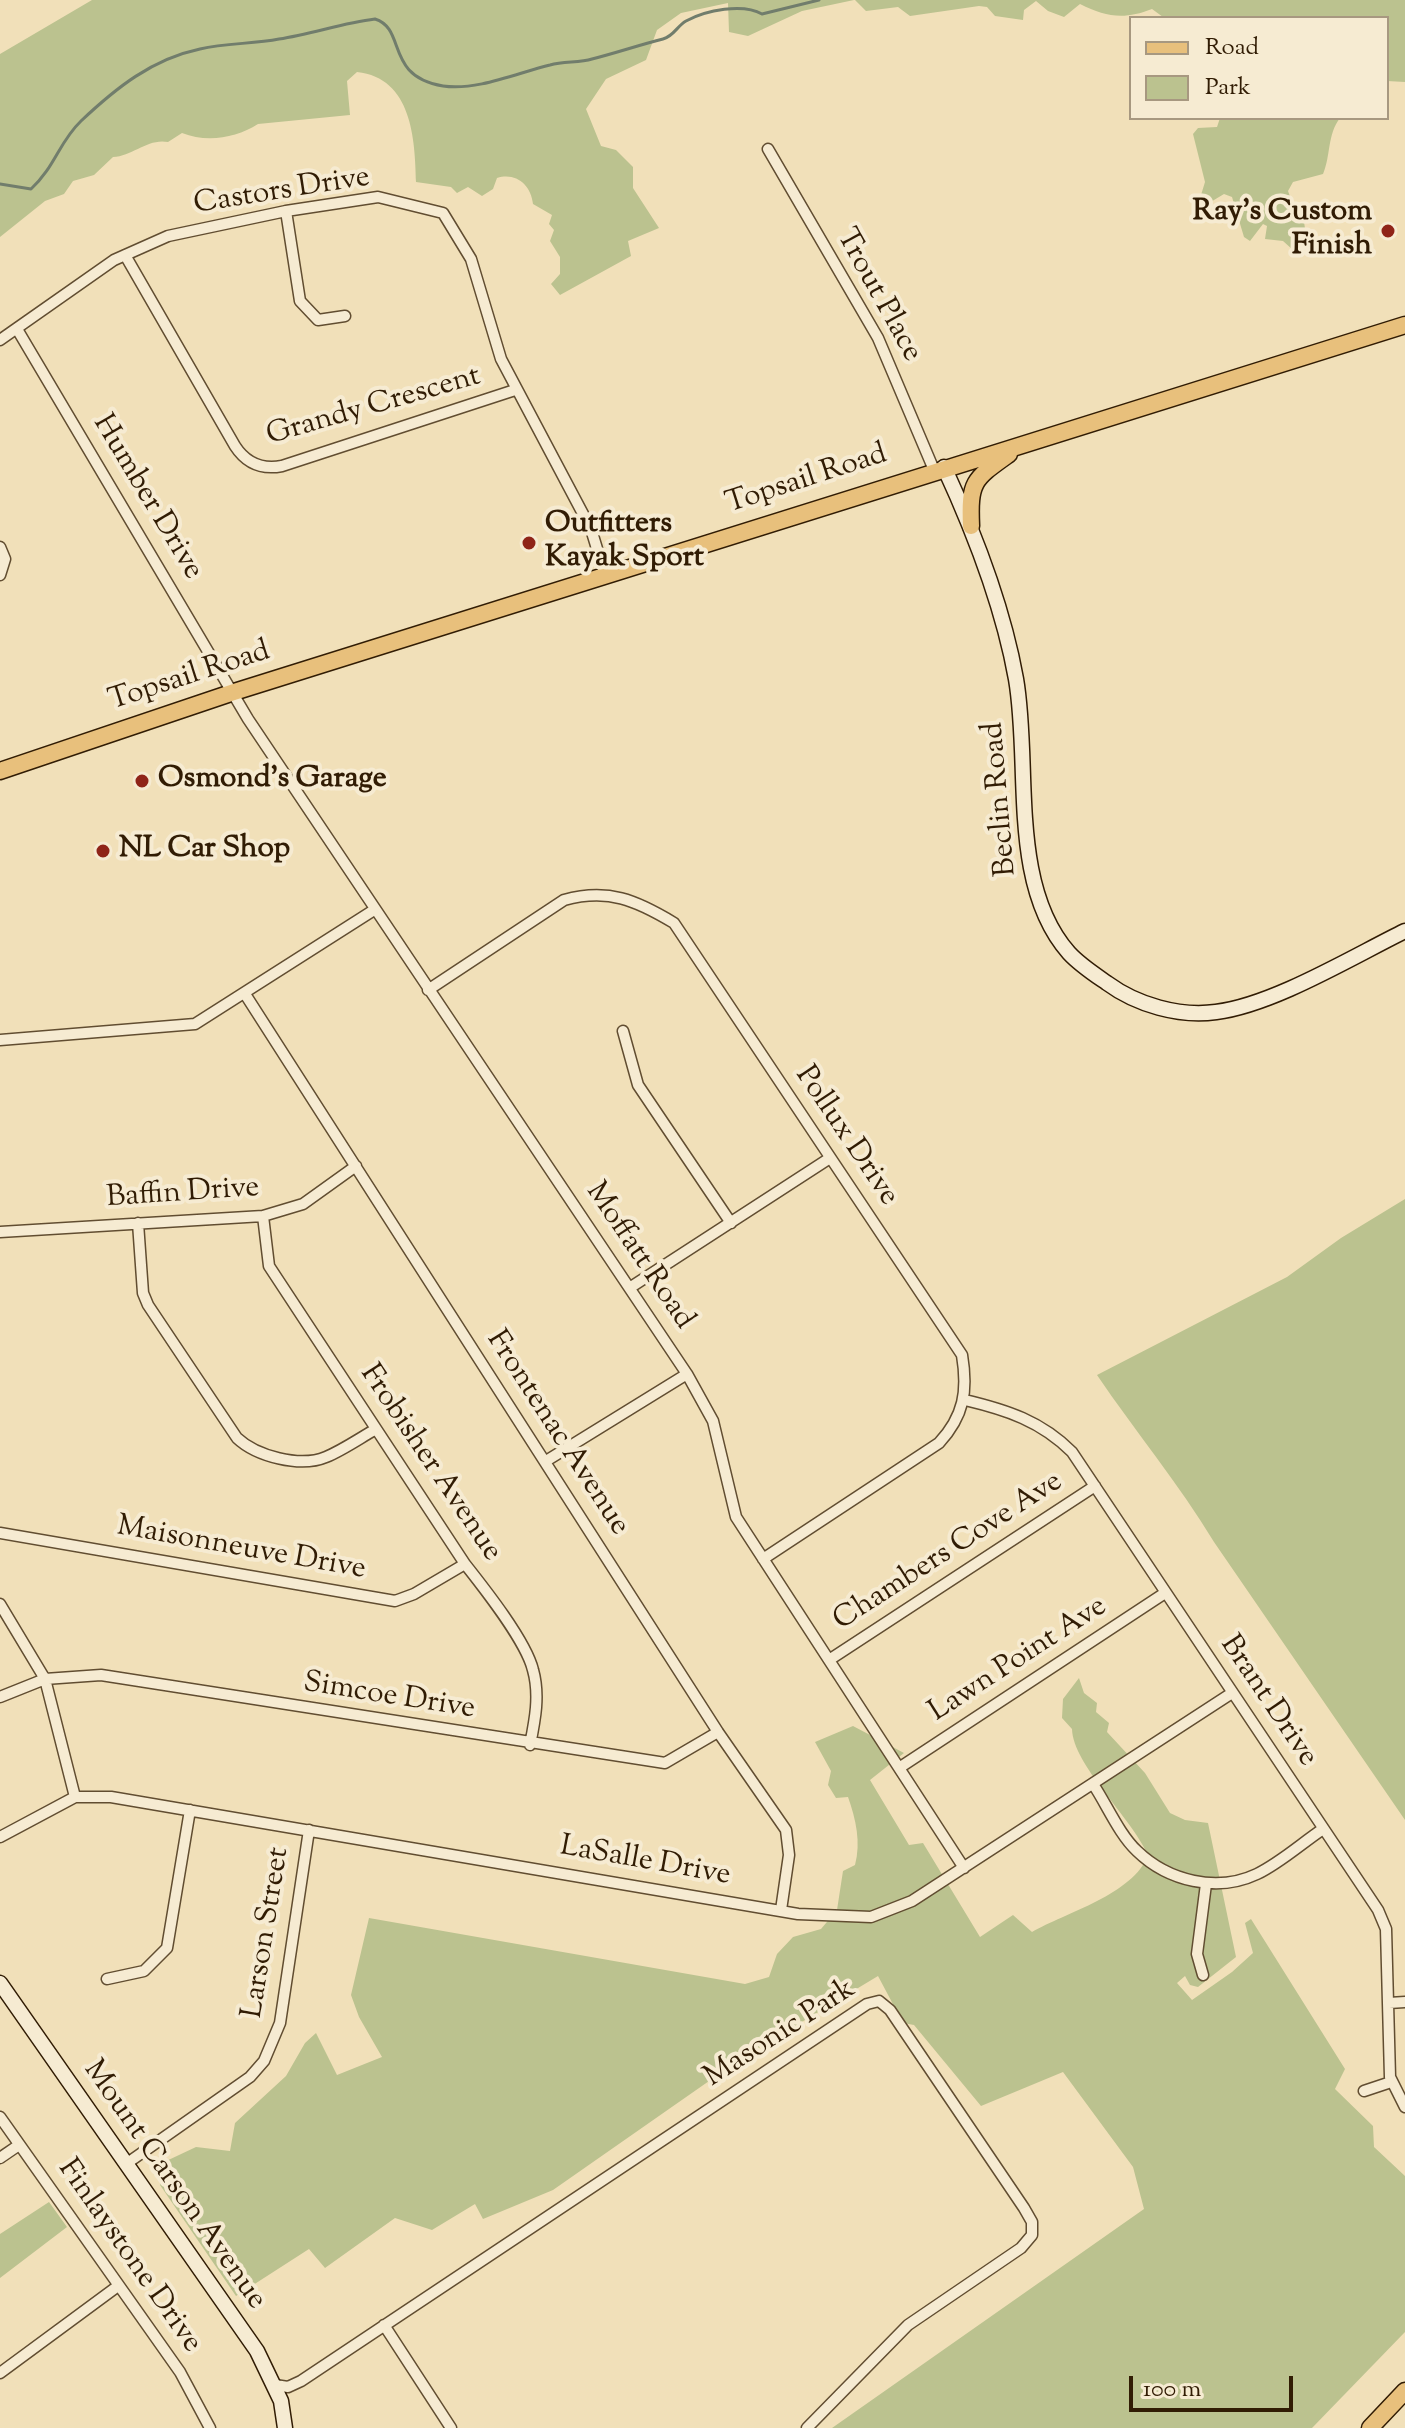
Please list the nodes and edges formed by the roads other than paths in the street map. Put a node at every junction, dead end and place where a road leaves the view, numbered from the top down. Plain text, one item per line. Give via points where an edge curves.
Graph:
1 (768, 149) dead end
2 (286, 211) junction
3 (125, 255) junction
4 (345, 316) dead end
5 (1405, 325) edge
6 (17, 329) junction
7 (0, 340) edge
8 (515, 390) junction
9 (1019, 446) junction
10 (939, 469) junction
11 (971, 526) junction
12 (0, 547) edge
13 (0, 575) edge
14 (605, 575) junction
15 (234, 692) junction
16 (0, 771) edge
17 (374, 910) junction
18 (1405, 931) edge
19 (428, 990) junction
20 (245, 994) junction
21 (623, 1031) dead end
22 (0, 1040) edge
23 (830, 1158) junction
24 (356, 1166) junction
25 (263, 1216) junction
26 (138, 1223) junction
27 (731, 1223) junction
28 (0, 1232) edge
29 (631, 1287) junction
30 (687, 1374) junction
31 (965, 1400) junction
32 (376, 1429) junction
33 (546, 1461) junction
34 (1095, 1486) junction
35 (0, 1533) edge
36 (763, 1559) junction
37 (465, 1564) junction
38 (1165, 1593) junction
39 (0, 1604) edge
40 (829, 1660) junction
41 (45, 1679) junction
42 (1232, 1693) junction
43 (0, 1697) edge
44 (718, 1732) junction
45 (530, 1745) junction
46 (899, 1768) junction
47 (1093, 1784) junction
48 (75, 1797) junction
49 (190, 1810) junction
50 (1323, 1829) junction
51 (309, 1830) junction
52 (0, 1837) edge
53 (964, 1868) junction
54 (1206, 1884) junction
55 (781, 1910) junction
56 (1203, 1975) dead end
57 (107, 1979) dead end
58 (0, 1983) edge
59 (1405, 2002) edge
60 (1389, 2003) junction
61 (1391, 2082) junction
62 (1364, 2091) dead end
63 (1405, 2107) edge
64 (0, 2117) edge
65 (19, 2145) junction
66 (0, 2158) edge
67 (126, 2164) junction
68 (118, 2286) junction
69 (384, 2325) junction
70 (0, 2373) edge
71 (275, 2385) junction
72 (1405, 2391) edge
73 (210, 2428) edge
74 (285, 2428) edge
75 (451, 2428) edge
76 (807, 2428) edge
77 (1370, 2428) edge

1 - 10 street, Trout Place via 878,338
2 - 3 street, Castors Drive via 168,236
2 - 4 street via 302,305 318,320
2 - 8 street, Castors Drive via 378,197 443,213 471,259
3 - 6 street, Castors Drive
3 - 8 street, Grandy Crescent via 235,446 258,466 282,466
5 - 9 main road, Topsail Road
6 - 7 street, Castors Drive
6 - 15 street, Humber Drive
8 - 14 street, Castors Drive via 591,529
9 - 10 main road, Topsail Road
9 - 11 main road via 976,477 969,497
10 - 11 street, Beclin Road
10 - 14 main road, Topsail Road
11 - 18 street, Beclin Road via 1015,676 1037,893 1070,955 1145,1004 1216,1012 1253,1002
12 - 13 street via 5,559
14 - 15 main road, Topsail Road
15 - 16 main road, Topsail Road
15 - 17 street, Moffatt Road
17 - 19 street, Moffatt Road
17 - 20 street
19 - 23 street, Pollux Drive via 564,900 604,893 624,896 674,923
19 - 29 street, Moffatt Road
20 - 22 street via 187,1026
20 - 24 street, Frontenac Avenue
21 - 27 street via 638,1085
23 - 27 street
23 - 31 street, Pollux Drive via 962,1355
24 - 25 street, Baffin Drive via 303,1204
24 - 33 street, Frontenac Avenue
25 - 26 street, Baffin Drive
25 - 32 street, Frobisher Avenue via 269,1266
26 - 28 street, Baffin Drive
26 - 32 street via 148,1305 246,1447 275,1457 324,1458
27 - 29 street
29 - 30 street, Moffatt Road
30 - 33 street
30 - 36 street, Moffatt Road via 713,1421 733,1510
31 - 34 street, Brant Drive via 1010,1411 1054,1434
31 - 36 street via 954,1427 939,1443
32 - 37 street, Frobisher Avenue
33 - 44 street, Frontenac Avenue
34 - 38 street, Brant Drive
34 - 40 street, Chambers Cove Ave
35 - 37 street, Maisonneuve Drive via 395,1601
36 - 40 street, Moffatt Road
37 - 45 street, Frobisher Avenue via 533,1667 537,1704
38 - 42 street, Brant Drive
38 - 46 street, Lawn Point Ave
39 - 41 street
40 - 46 street, Moffatt Road
41 - 43 street, Simcoe Drive
41 - 45 street, Simcoe Drive via 101,1675
41 - 48 street
42 - 47 street, LaSalle Drive
42 - 50 street, Brant Drive
44 - 45 street, Simcoe Drive via 665,1763
44 - 55 street, Frontenac Avenue via 786,1830 789,1855
46 - 53 street, Moffatt Road
47 - 53 street, LaSalle Drive
47 - 54 street via 1135,1849 1155,1866
48 - 49 street, LaSalle Drive via 111,1797
48 - 52 street, LaSalle Drive
49 - 51 street, LaSalle Drive
49 - 57 street via 167,1948 144,1971
50 - 54 street via 1257,1874
50 - 60 street, Brant Drive via 1386,1929
51 - 55 street, LaSalle Drive
51 - 67 street, Larson Street via 280,2023 264,2061 250,2077
53 - 55 street, LaSalle Drive via 912,1901 871,1917
54 - 56 street via 1197,1954
58 - 67 street, Mount Carson Avenue
59 - 60 street
60 - 61 street, Brant Drive
61 - 62 street
61 - 63 street, Brant Drive
64 - 65 street, Finlaystone Drive
65 - 66 street
65 - 68 street, Finlaystone Drive
67 - 71 street, Mount Carson Avenue
68 - 70 street
68 - 73 street, Finlaystone Drive via 180,2372
69 - 71 street, Masonic Park via 301,2381
69 - 75 street
69 - 76 street, Masonic Park via 867,2004 879,2001 1030,2216 1032,2235 908,2325
71 - 74 street, Mount Carson Avenue
72 - 77 main road

